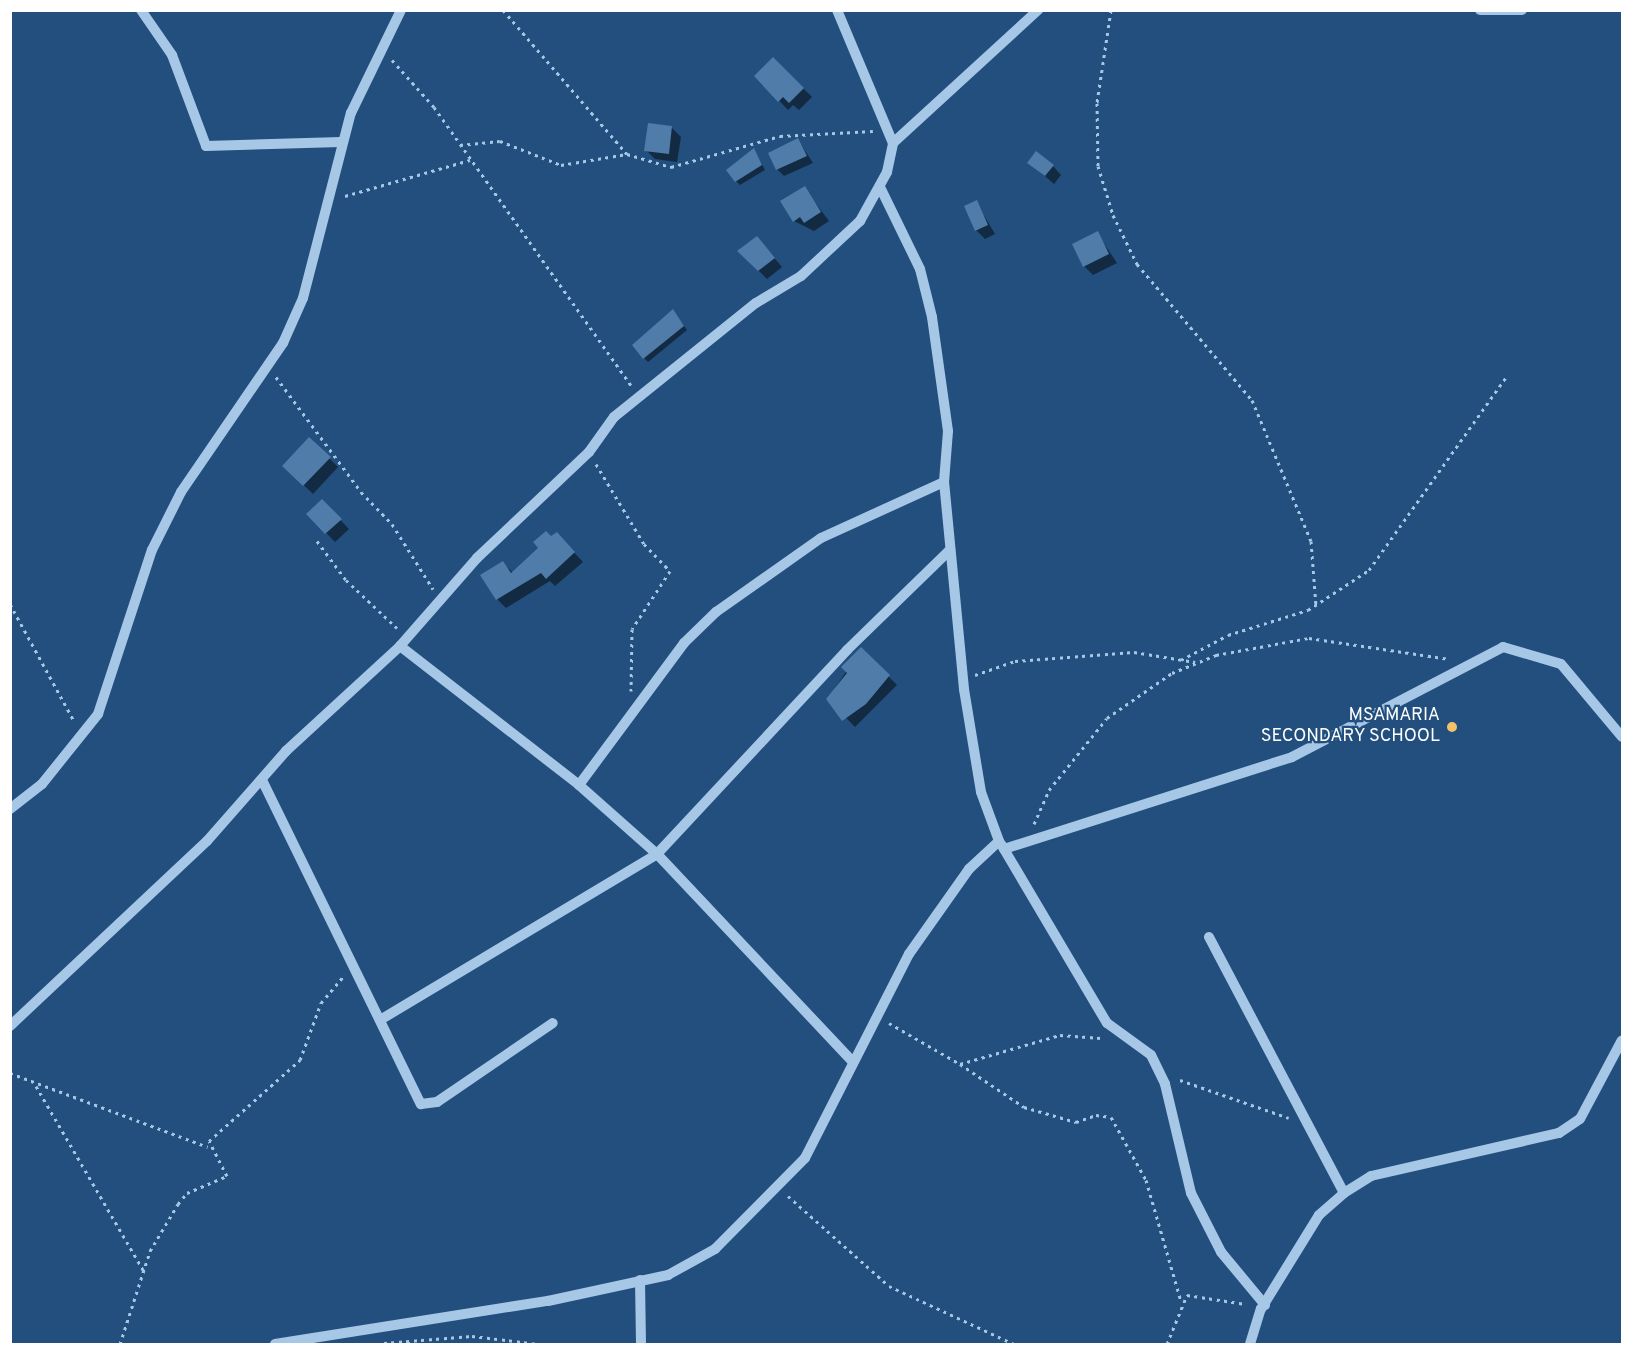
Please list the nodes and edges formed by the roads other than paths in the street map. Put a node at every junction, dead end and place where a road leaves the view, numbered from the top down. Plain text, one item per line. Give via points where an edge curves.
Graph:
1 (141, 10) edge
2 (401, 10) edge
3 (837, 10) edge
4 (1038, 10) edge
5 (1480, 10) edge
6 (1522, 10) edge
7 (341, 142) junction
8 (893, 144) junction
9 (880, 187) junction
10 (944, 482) junction
11 (950, 550) junction
12 (404, 641) junction
13 (1623, 737) edge
14 (262, 780) junction
15 (579, 785) junction
16 (10, 809) edge
17 (1002, 845) junction
18 (657, 854) junction
19 (1209, 937) dead end
20 (380, 1020) junction
21 (553, 1023) dead end
22 (10, 1026) edge
23 (1623, 1040) edge
24 (851, 1060) junction
25 (1344, 1193) junction
26 (640, 1280) junction
27 (1263, 1307) junction
28 (275, 1344) edge
29 (641, 1344) edge
30 (1250, 1344) edge

1 - 7 street via 172,56 206,146
2 - 7 street
3 - 8 street
4 - 8 street
5 - 6 street
7 - 16 street via 303,298 268,366 181,492 152,550 98,714 83,738
8 - 9 street
9 - 10 street via 920,269 933,317 948,431
9 - 12 street via 860,221 801,276 756,303 673,374 638,395 589,452 477,558
10 - 11 street
10 - 15 street via 821,538 724,606 684,643
11 - 17 street via 963,679 981,792
11 - 18 street via 847,650
12 - 14 street via 286,751
12 - 15 street
13 - 17 street via 1561,664 1503,647 1467,662 1292,757 1147,807
14 - 20 street
14 - 22 street via 207,842
15 - 18 street
17 - 24 street via 945,900 882,998
17 - 27 street via 1107,1023 1130,1038 1158,1067 1191,1193 1221,1252
18 - 20 street
18 - 24 street
19 - 25 street
20 - 21 street via 416,1098 426,1104
23 - 25 street via 1580,1119 1559,1132 1521,1146 1371,1176
24 - 26 street via 828,1118 779,1188 686,1269
25 - 27 street via 1319,1215
26 - 28 street via 548,1301
26 - 29 street
27 - 30 street

